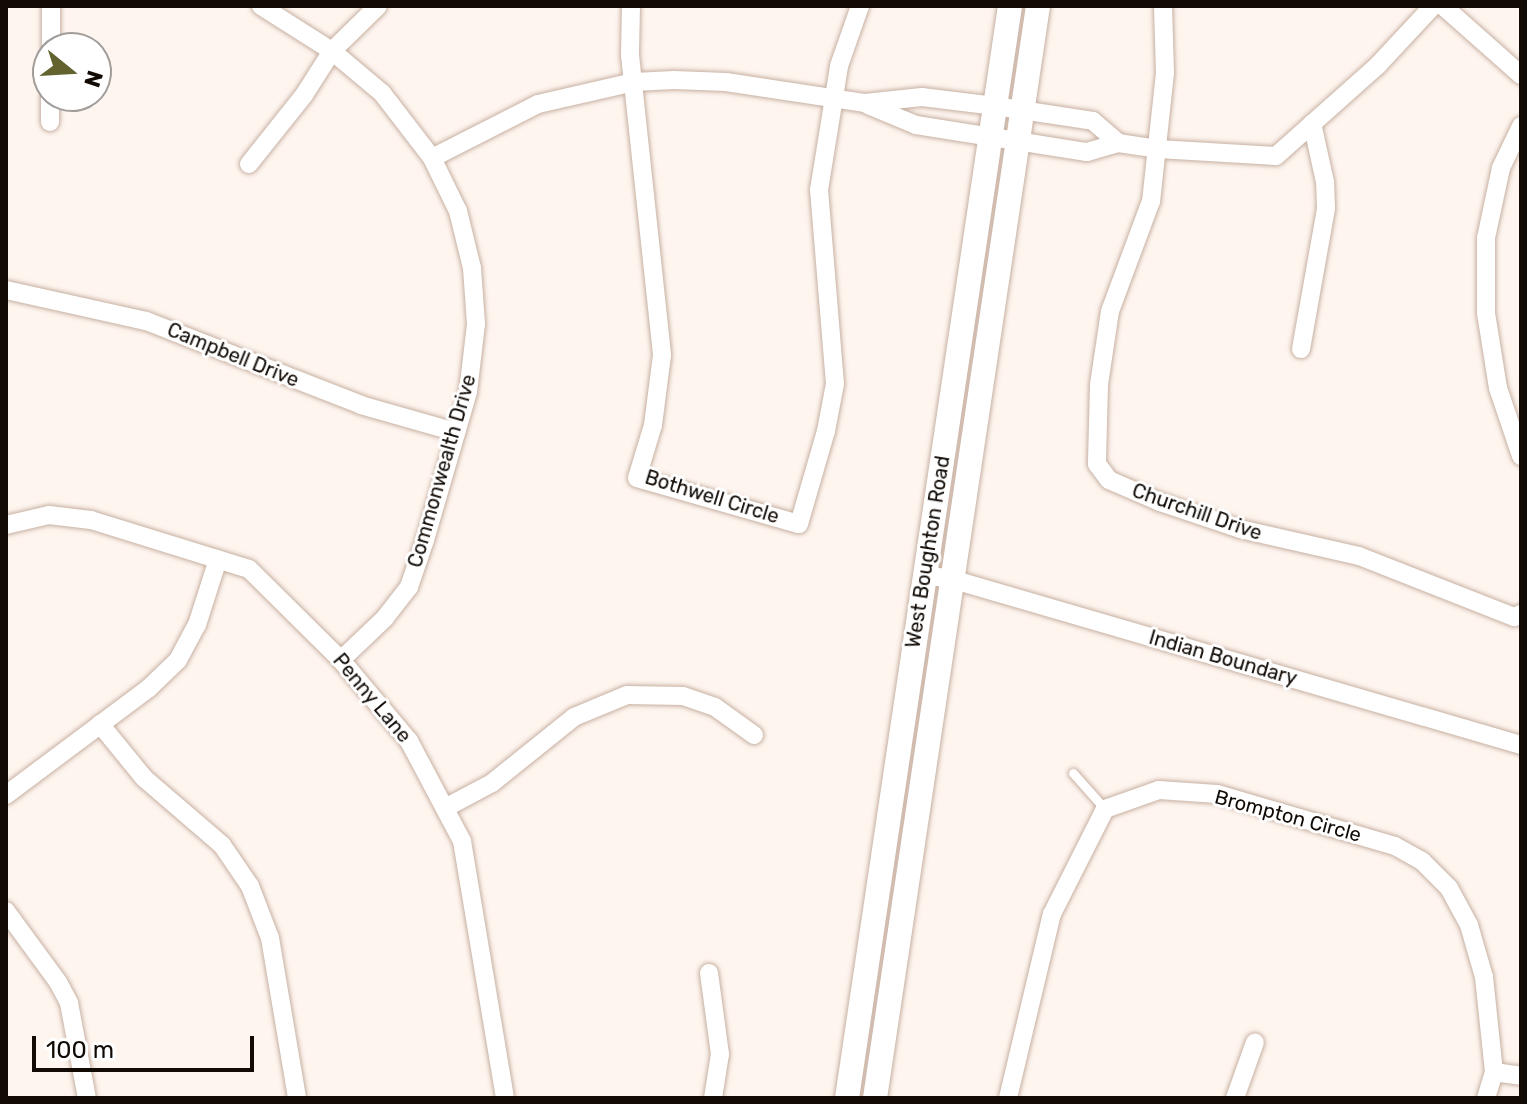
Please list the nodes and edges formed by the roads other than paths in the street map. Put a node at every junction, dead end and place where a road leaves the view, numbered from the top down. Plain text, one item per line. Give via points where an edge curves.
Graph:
1 (51, 6) edge
2 (261, 6) edge
3 (378, 6) edge
4 (631, 6) edge
5 (860, 6) edge
6 (1010, 6) edge
7 (1038, 6) edge
8 (1163, 6) edge
9 (1433, 6) edge
10 (1443, 6) edge
11 (51, 32) edge
12 (332, 51) junction
13 (1521, 75) edge
14 (634, 82) junction
15 (833, 99) junction
16 (865, 103) junction
17 (995, 106) junction
18 (1022, 110) junction
19 (50, 112) edge
20 (50, 122) dead end
21 (1312, 123) junction
22 (1521, 126) edge
23 (990, 137) junction
24 (1016, 142) junction
25 (1118, 143) junction
26 (1158, 149) junction
27 (432, 158) junction
28 (249, 164) dead end
29 (6, 290) edge
30 (1301, 349) dead end
31 (456, 432) junction
32 (1521, 456) edge
33 (6, 525) edge
34 (218, 559) junction
35 (924, 575) junction
36 (951, 579) junction
37 (1521, 614) edge
38 (341, 660) junction
39 (100, 724) junction
40 (754, 735) dead end
41 (1521, 745) edge
42 (1073, 773) dead end
43 (6, 795) edge
44 (445, 808) junction
45 (1105, 809) junction
46 (6, 911) edge
47 (709, 973) dead end
48 (1255, 1042) dead end
49 (1494, 1072) junction
50 (1521, 1076) edge
51 (87, 1098) edge
52 (297, 1098) edge
53 (505, 1098) edge
54 (713, 1098) edge
55 (847, 1098) edge
56 (875, 1098) edge
57 (1008, 1098) edge
58 (1235, 1098) edge
59 (1486, 1098) edge

1 - 11 street
2 - 12 street, Commonwealth Drive
3 - 12 street
4 - 14 street
5 - 15 street
6 - 17 main road, West Boughton Road
7 - 18 main road, West Boughton Road
8 - 26 street, Churchill Drive via 1165,73
9 - 21 street via 1378,65
10 - 13 street
12 - 27 street, Commonwealth Drive via 382,93
12 - 28 street
14 - 15 street via 702,80
14 - 15 street, Bothwell Circle via 662,355 653,425 637,478 799,524 835,384 819,190
14 - 27 street via 538,104
15 - 16 street
16 - 17 street via 922,97
16 - 23 street via 916,125
17 - 18 street
17 - 23 main road, West Boughton Road
18 - 24 main road, West Boughton Road
18 - 25 street via 1093,121
19 - 20 street
21 - 26 street via 1276,156
21 - 30 street via 1326,208
22 - 32 street via 1501,168 1486,238 1486,298 1498,388
23 - 24 street
23 - 35 main road, West Boughton Road
24 - 25 street via 1087,152
24 - 36 main road, West Boughton Road
25 - 26 street
26 - 37 street, Churchill Drive via 1151,201 1116,289 1103,356 1097,464 1109,480 1240,529 1359,556 1514,617
27 - 31 street, Commonwealth Drive via 458,211 472,268 476,324 468,392
29 - 31 street, Campbell Drive via 146,321 361,405
31 - 38 street, Commonwealth Drive via 409,587
33 - 34 street, Penny Lane via 49,515 91,520
34 - 38 street, Penny Lane via 249,569
34 - 39 street via 197,625 178,660
35 - 36 street, Indian Boundary
35 - 55 main road, West Boughton Road
36 - 41 street, Indian Boundary
36 - 56 main road, West Boughton Road
38 - 44 street, Penny Lane via 409,741
39 - 43 street
39 - 52 street via 144,778 222,845 250,886 270,938
40 - 44 street via 715,707 683,696 627,695 574,717 492,783
42 - 45 lane
44 - 53 street, Penny Lane via 469,869
45 - 49 street, Brompton Circle via 1159,790 1217,794 1395,846 1422,861 1449,888 1469,925 1484,977
45 - 57 street via 1052,914
46 - 51 street via 69,1003
47 - 54 street via 720,1054
48 - 58 street
49 - 50 street
49 - 59 street, Brompton Circle

